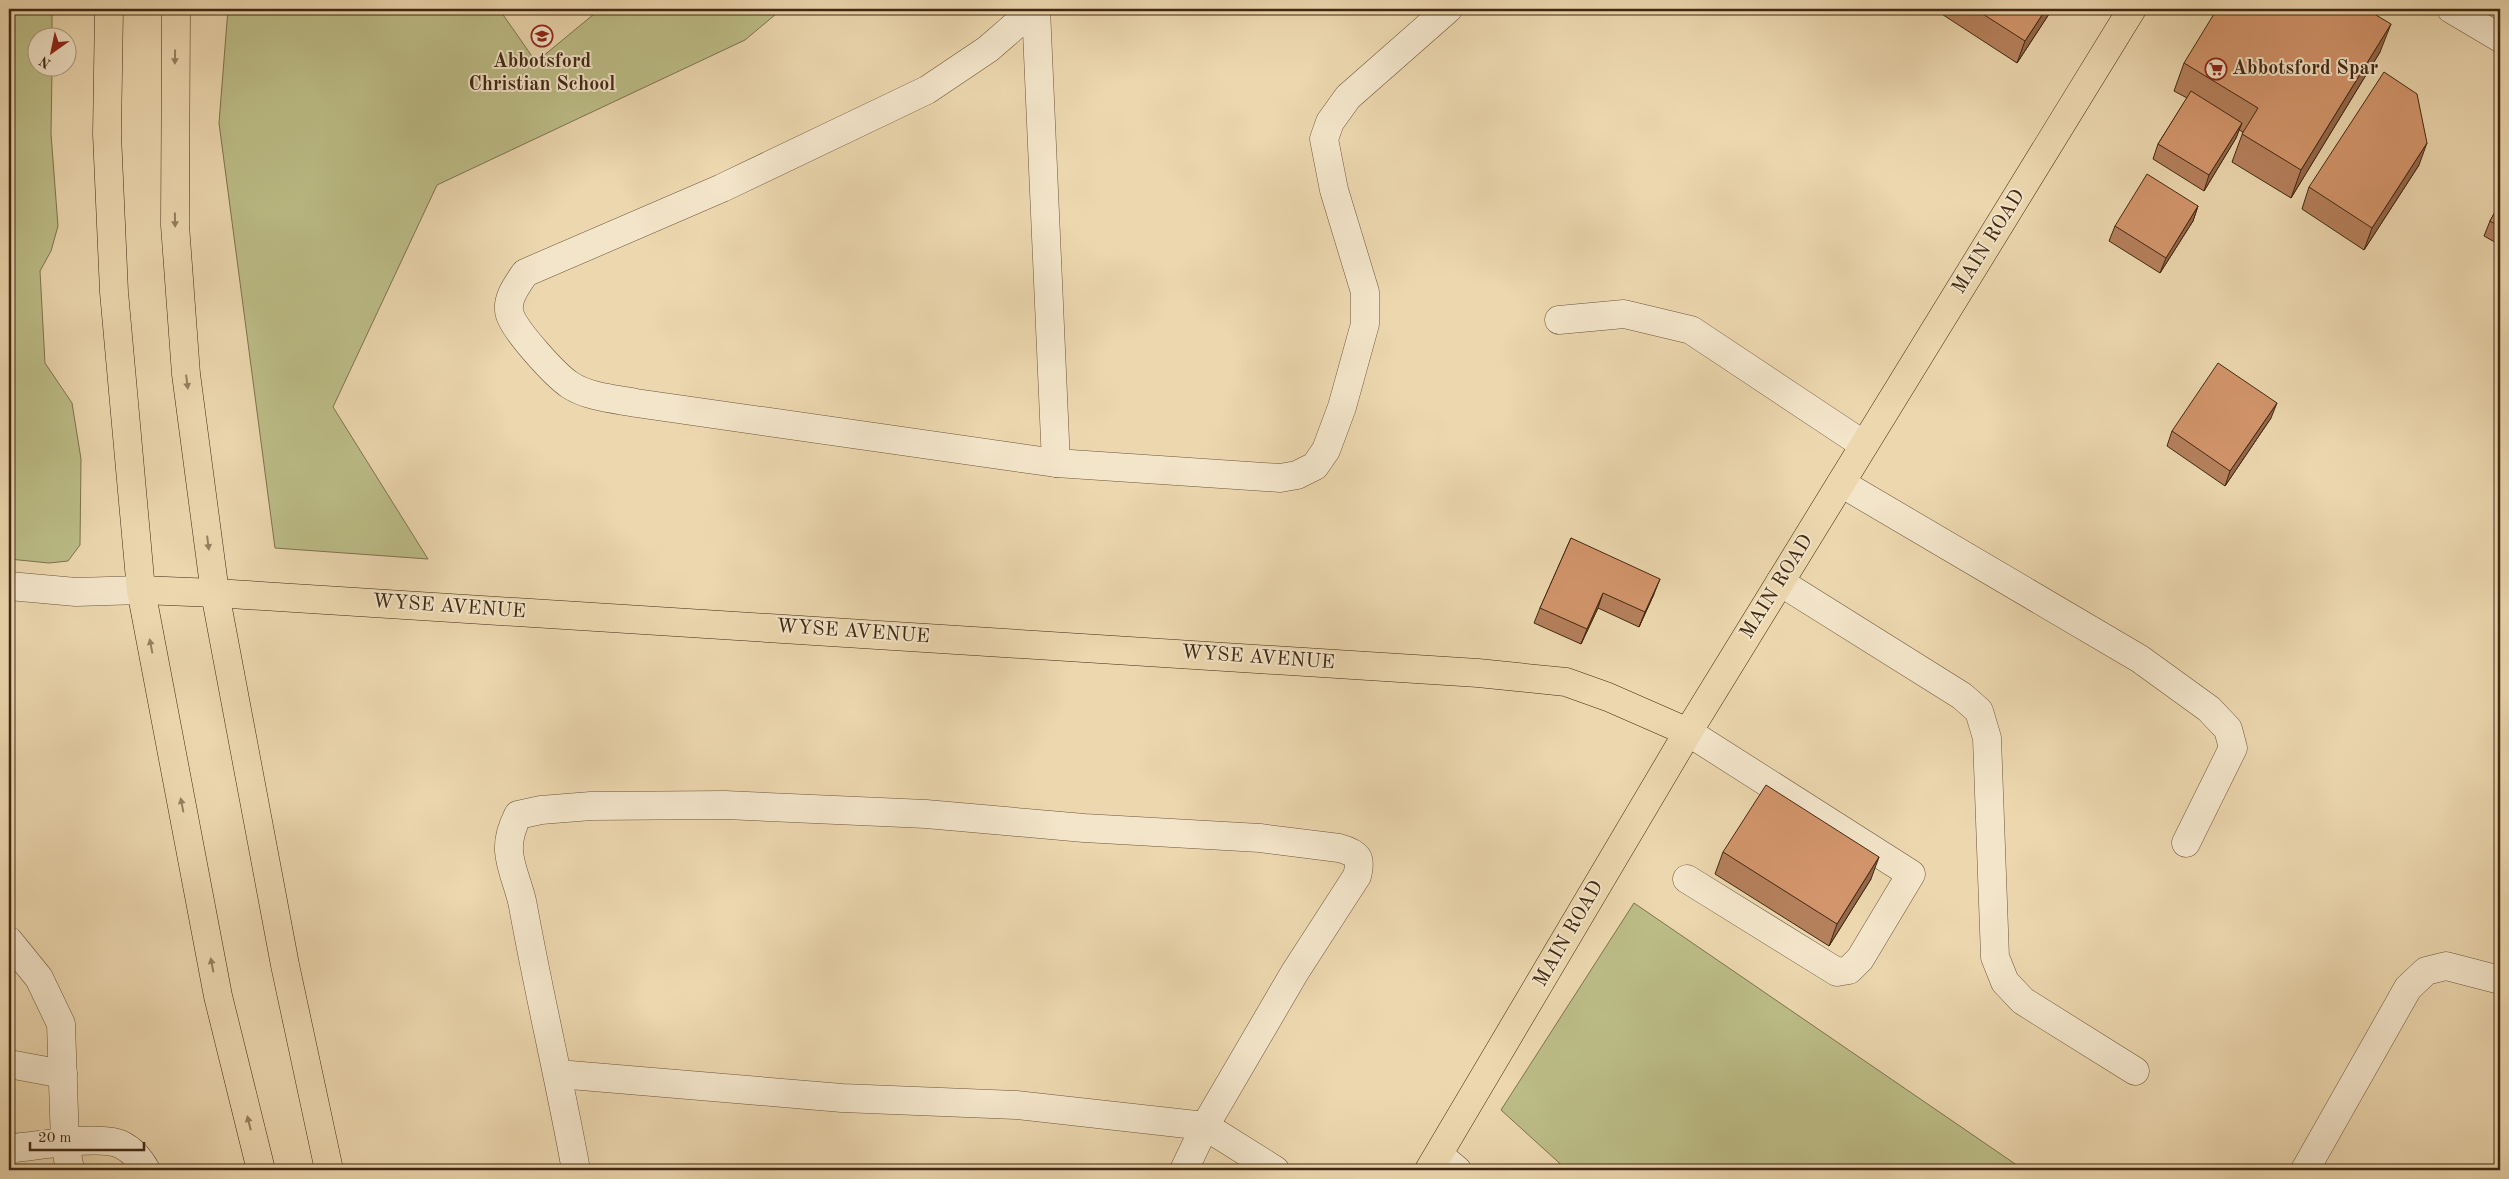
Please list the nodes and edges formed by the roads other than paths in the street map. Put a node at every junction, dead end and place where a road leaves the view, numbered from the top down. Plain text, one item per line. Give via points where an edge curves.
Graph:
1 (109, 9) edge
2 (176, 9) edge
3 (1035, 9) edge
4 (1448, 9) edge
5 (2132, 9) edge
6 (2451, 9) edge
7 (2500, 38) edge
8 (1559, 320) dead end
9 (1864, 446) junction
10 (1056, 463) junction
11 (1841, 483) junction
12 (1780, 582) junction
13 (9, 586) edge
14 (141, 590) junction
15 (215, 593) junction
16 (1688, 732) junction
17 (2186, 843) dead end
18 (1687, 879) dead end
19 (9, 942) edge
20 (2500, 980) edge
21 (9, 1064) edge
22 (2135, 1071) dead end
23 (63, 1074) junction
24 (558, 1074) junction
25 (1205, 1126) junction
26 (65, 1143) junction
27 (9, 1151) edge
28 (1442, 1165) edge
29 (70, 1170) edge
30 (146, 1170) edge
31 (261, 1170) edge
32 (329, 1170) edge
33 (576, 1170) edge
34 (1184, 1170) edge
35 (1275, 1170) edge
36 (2305, 1170) edge

1 - 14 main road via 107,134 114,292
2 -> 15 main road via 175,225 186,374
3 - 10 street
3 - 10 street via 988,49 927,90 722,188 525,273 511,295 510,314 539,355 570,385 590,394 636,404
4 - 10 street via 1348,97 1330,122 1324,139 1334,190 1365,292 1365,324 1342,407 1326,450 1315,466 1297,475 1280,478
5 - 9 main road, MAIN ROAD
6 - 7 street
8 - 9 street via 1624,314 1691,330
9 - 11 main road, MAIN ROAD
11 - 12 main road, MAIN ROAD
11 - 17 street via 2140,659 2209,709 2228,729 2233,748
12 - 16 main road, MAIN ROAD
12 - 22 street via 1962,696 1979,711 1987,738 1995,958 2005,982 2023,1001
13 - 14 street, WYSE AVENUE via 76,592
14 - 15 main road, WYSE AVENUE
31 -> 14 main road via 218,996
15 - 16 main road, WYSE AVENUE via 1478,673 1566,682
15 - 32 main road via 285,965
16 - 18 street via 1911,874 1860,959 1849,970 1837,972
16 - 28 main road, MAIN ROAD
19 - 23 street via 39,978 61,1024
20 - 36 street via 2446,966 2426,971 2408,988
21 - 23 street
23 - 26 street
24 - 25 street via 842,1098 1016,1104
24 - 25 street via 509,852 511,828 518,815 541,810 611,806 726,805 926,814 1084,828 1260,838 1350,851 1358,857 1360,864 1357,876 1295,972
24 - 33 street
25 - 34 street
25 - 35 street
26 - 27 street
26 - 29 street
26 - 30 street via 107,1140 123,1145

